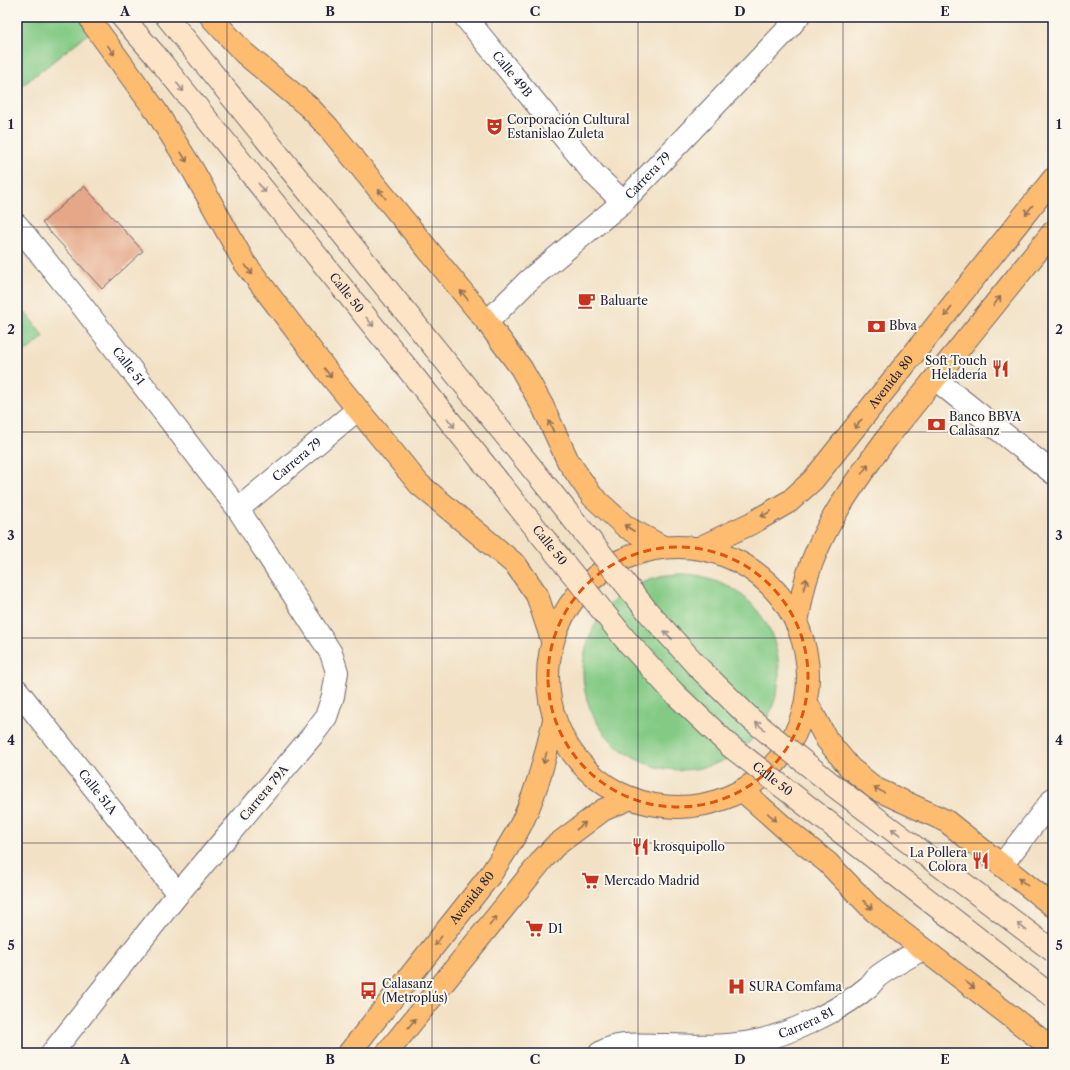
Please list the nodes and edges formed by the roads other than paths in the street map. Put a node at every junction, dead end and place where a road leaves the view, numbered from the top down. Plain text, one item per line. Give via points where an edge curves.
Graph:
1 (90, 17) edge
2 (122, 17) edge
3 (212, 17) edge
4 (465, 17) edge
5 (798, 17) edge
6 (174, 25) edge
7 (1053, 179) edge
8 (623, 202) junction
9 (17, 225) edge
10 (1053, 232) edge
11 (487, 322) junction
12 (935, 379) junction
13 (357, 410) junction
14 (1053, 472) edge
15 (238, 509) junction
16 (663, 547) junction
17 (699, 548) junction
18 (797, 622) junction
19 (552, 640) junction
20 (17, 690) edge
21 (806, 703) junction
22 (554, 720) junction
23 (743, 790) junction
24 (631, 798) junction
25 (1053, 799) edge
26 (1002, 865) junction
27 (178, 894) junction
28 (1053, 906) edge
29 (922, 949) junction
30 (1053, 951) edge
31 (1053, 997) edge
32 (732, 1048) edge
33 (1053, 1049) edge
34 (52, 1053) edge
35 (349, 1053) edge
36 (387, 1053) edge
37 (600, 1053) edge

1 -> 13 main road via 156,111 194,172 244,262
2 -> 31 main road, Calle 50, bridge via 625,639 674,693 730,746
11 -> 3 main road via 328,127 309,107 244,53
4 - 8 street, Calle 49B via 594,174
5 - 8 street, Carrera 79
30 -> 6 main road, bridge via 752,720 698,667 644,607
7 -> 17 main road, Avenida 80 via 813,480 790,501
8 - 11 street, Carrera 79 via 528,281
9 - 15 street, Calle 51
12 -> 10 main road
16 -> 11 main road via 626,527 592,496 568,461 543,407 521,368
12 - 14 street
18 -> 12 main road via 806,579 832,520 862,472
13 - 15 street, Carrera 79
13 - 19 main road via 418,484 516,565 537,595
15 - 27 street, Carrera 79A via 331,653 337,672 326,717
16 - 17 main road
16 - 19 main road via 620,559 593,576 575,595 561,616
17 - 18 main road via 730,557 757,572 780,595
18 - 21 main road via 806,648 809,676
19 - 22 main road via 547,680
20 - 27 street, Calle 51A
21 - 23 main road via 794,738 772,768
26 -> 21 main road via 946,821 876,789 850,768 827,740
22 - 24 main road via 572,753 593,775
22 -> 35 main road, Avenida 80 via 534,793 508,847 491,874
23 - 24 main road via 716,802 688,807 659,806
23 -> 29 main road via 828,863 874,911
36 -> 24 main road via 556,846 603,810
25 - 26 street
28 -> 26 main road
27 - 34 street, Carrera 79A
29 - 32 street, Carrera 81 via 876,978 844,1005 787,1032
29 -> 33 main road
32 - 37 street, Carrera 81 via 701,1045 631,1045 616,1046

